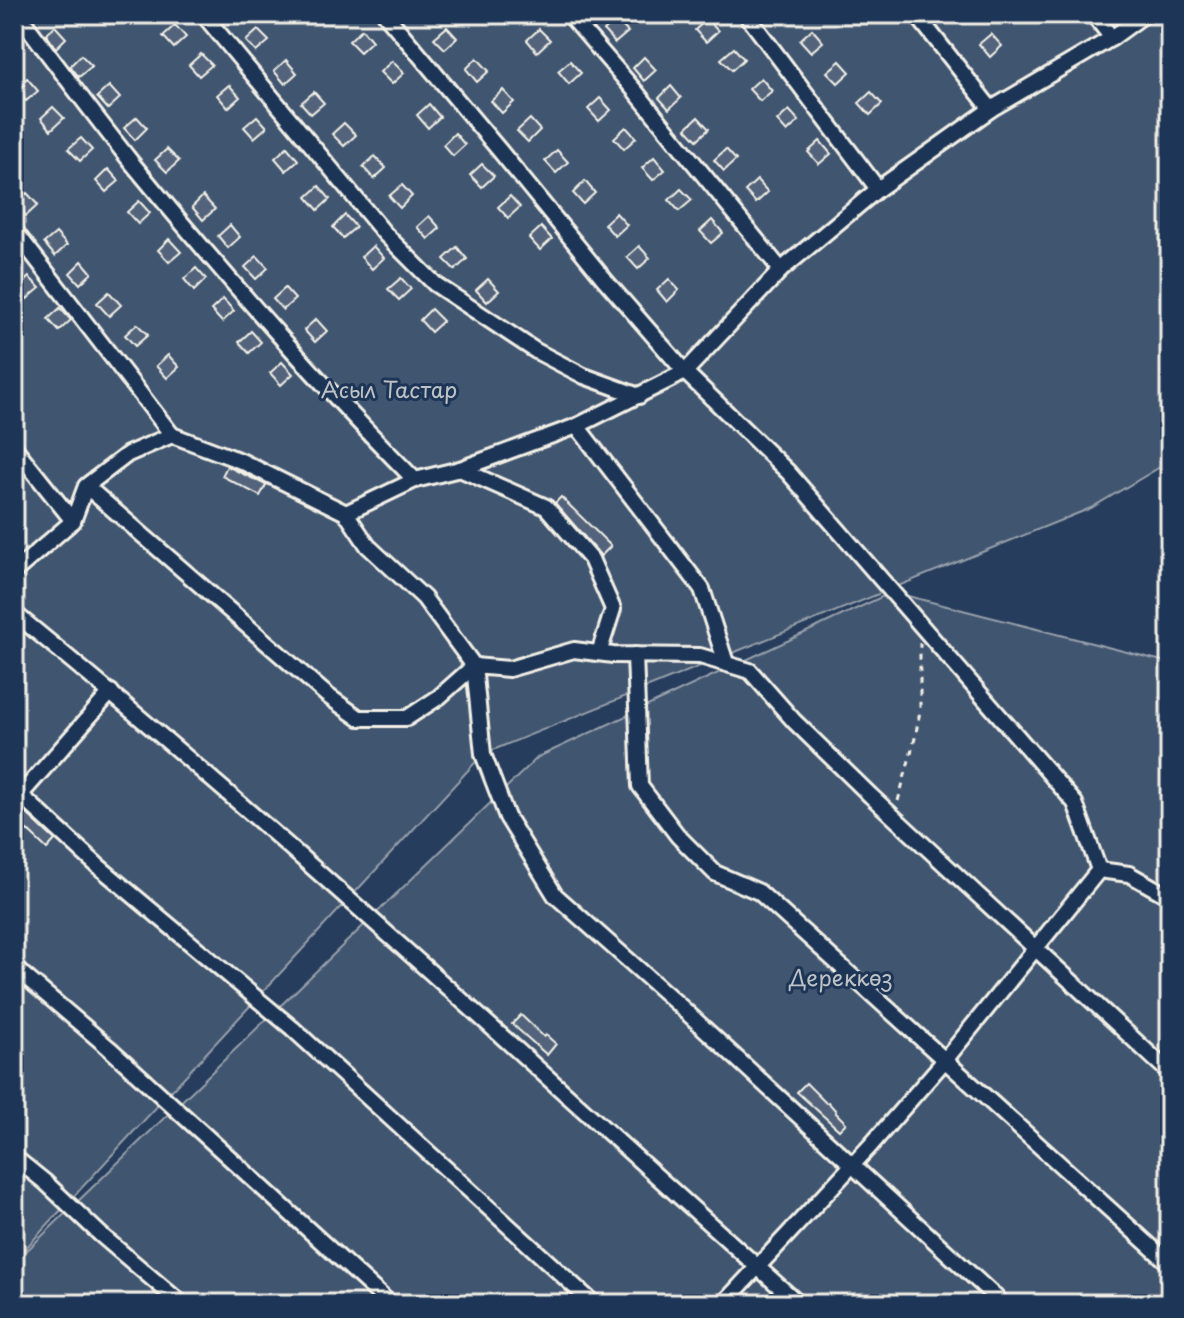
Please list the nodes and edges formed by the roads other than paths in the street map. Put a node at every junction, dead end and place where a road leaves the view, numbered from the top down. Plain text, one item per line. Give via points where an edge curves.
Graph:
1 (18, 14) edge
2 (203, 14) edge
3 (385, 14) edge
4 (569, 14) edge
5 (746, 14) edge
6 (916, 14) edge
7 (1093, 14) edge
8 (1145, 14) edge
9 (1112, 38) junction
10 (991, 109) junction
11 (878, 189) junction
12 (14, 230) edge
13 (781, 270) junction
14 (685, 372) junction
15 (639, 396) junction
16 (577, 426) junction
17 (172, 435) junction
18 (14, 447) edge
19 (460, 469) junction
20 (415, 480) junction
21 (86, 486) junction
22 (346, 513) junction
23 (73, 521) junction
24 (14, 572) edge
25 (14, 613) edge
26 (599, 653) junction
27 (635, 655) junction
28 (726, 663) junction
29 (474, 666) junction
30 (111, 692) junction
31 (16, 795) edge
32 (1099, 870) junction
33 (1170, 897) edge
34 (1036, 950) junction
35 (14, 967) edge
36 (945, 1060) junction
37 (1170, 1073) edge
38 (14, 1157) edge
39 (852, 1166) junction
40 (1170, 1264) edge
41 (758, 1267) junction
42 (182, 1304) edge
43 (390, 1304) edge
44 (594, 1304) edge
45 (723, 1304) edge
46 (799, 1304) edge
47 (1003, 1304) edge

1 - 20 street via 131,162 267,323
2 - 15 street via 385,234 435,284 536,351
3 - 14 street
4 - 13 street
5 - 11 street
6 - 10 street
7 - 9 street
8 - 9 street
9 - 10 street
10 - 11 street
11 - 13 street
12 - 17 street
13 - 14 street
14 - 15 street
14 - 32 street via 788,472 1075,803
15 - 16 street
16 - 19 street
16 - 28 street via 702,589
17 - 21 street via 128,454
17 - 22 street via 241,461
18 - 23 street
19 - 20 street
19 - 26 street via 546,507 591,559 613,609
20 - 22 street
21 - 23 street
21 - 29 street via 359,718 407,718
22 - 29 street via 368,546 424,598
23 - 24 street
25 - 30 street
26 - 27 street
26 - 29 street via 574,650 509,669
27 - 28 street via 700,656
27 - 36 street via 640,786 678,836 715,873 759,892
28 - 34 street via 750,671 794,721
29 - 39 street via 483,754 507,817 555,895
30 - 31 street
30 - 41 street
31 - 44 street via 292,1028
32 - 33 street via 1129,874
32 - 34 street
34 - 36 street
34 - 37 street
35 - 43 street
36 - 39 street
36 - 40 street
38 - 42 street
39 - 41 street
39 - 47 street
41 - 45 street
41 - 46 street

